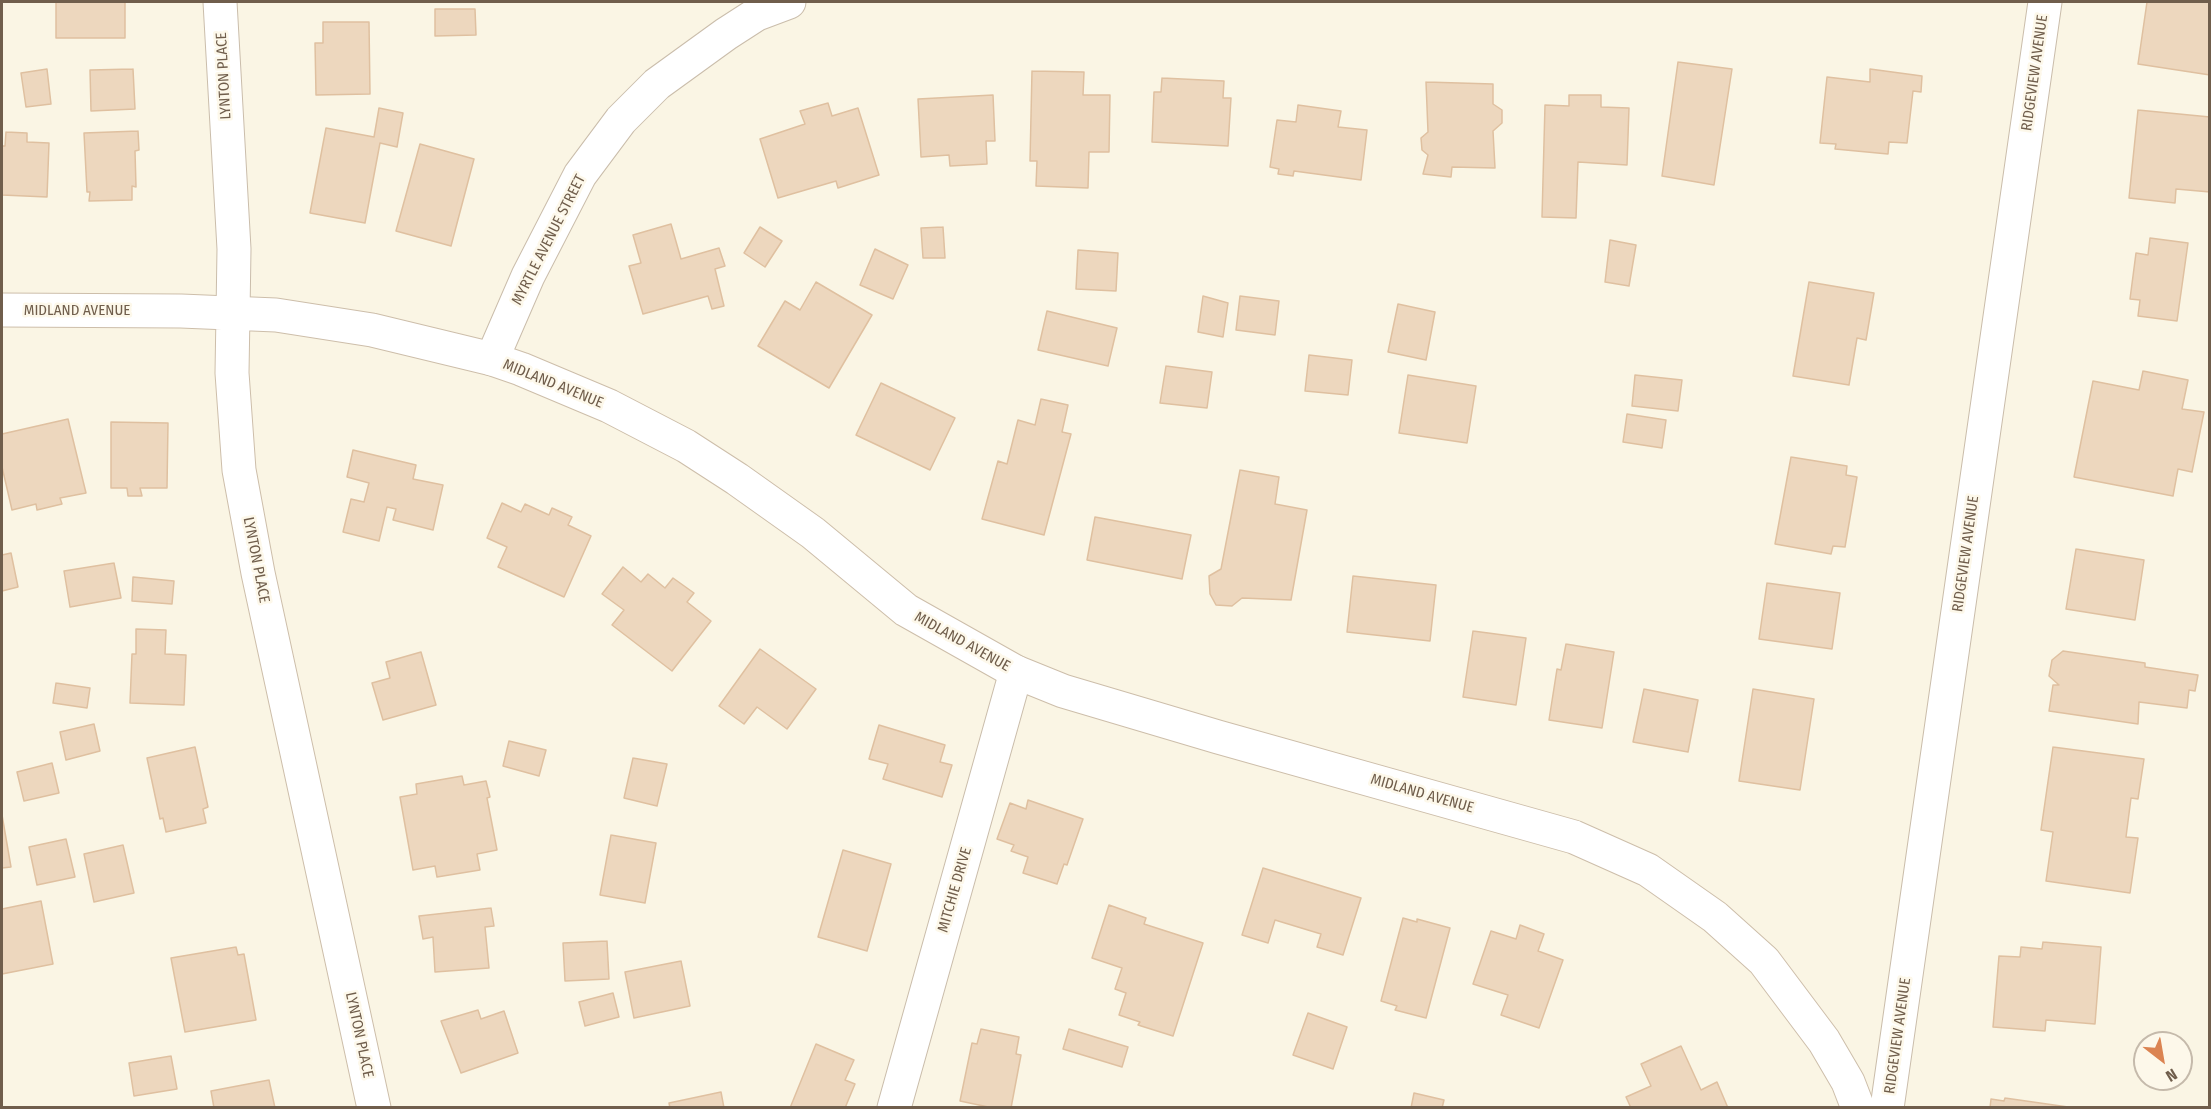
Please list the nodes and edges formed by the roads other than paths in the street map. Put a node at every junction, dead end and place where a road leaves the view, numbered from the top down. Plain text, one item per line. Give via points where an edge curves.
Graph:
1 (220, 2) edge
2 (789, 2) edge
3 (2045, 2) edge
4 (2, 310) edge
5 (233, 313) junction
6 (492, 359) junction
7 (1016, 672) junction
8 (374, 1107) edge
9 (894, 1107) edge
10 (1858, 1107) edge
11 (1887, 1107) edge

1 - 5 street, LYNTON PLACE via 234,249
2 - 6 street, MYRTLE AVENUE STREET via 757,14 726,34 657,84 621,120 580,176 528,276
3 - 11 street, RIDGEVIEW AVENUE
4 - 5 street, MIDLAND AVENUE
5 - 6 street, MIDLAND AVENUE via 276,315 372,330
5 - 8 street, LYNTON PLACE via 232,373 239,470
6 - 7 street, MIDLAND AVENUE via 609,406 686,446 813,533 906,610
7 - 9 street, MITCHIE DRIVE
7 - 10 street, MIDLAND AVENUE via 1063,691 1218,737 1574,837 1648,870 1715,917 1764,961 1824,1041

